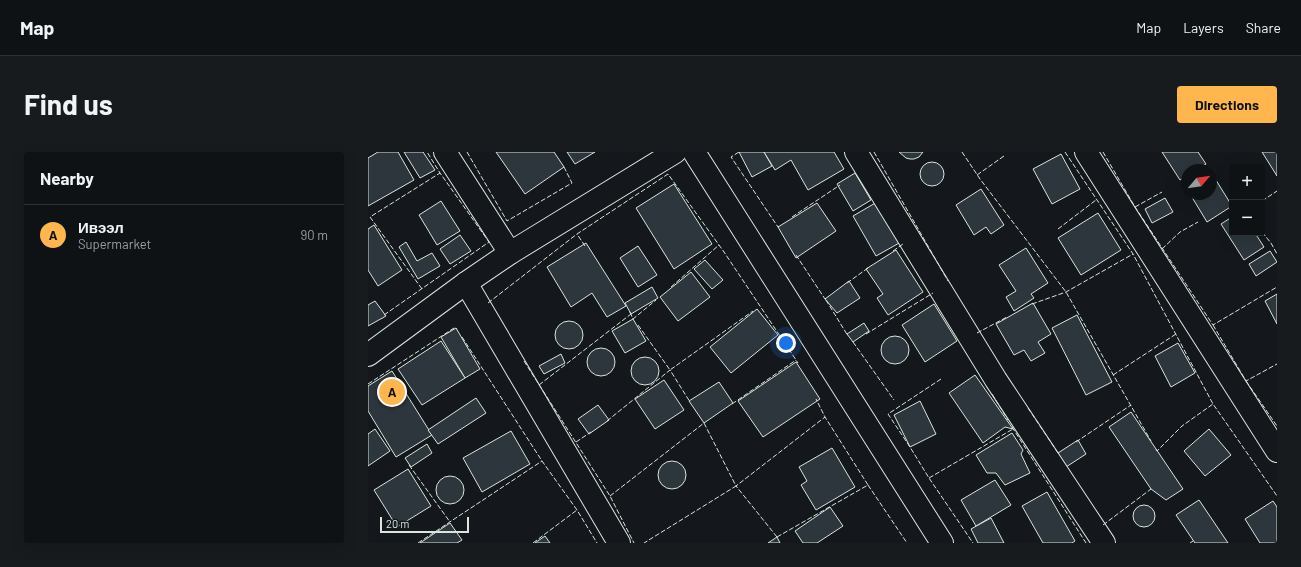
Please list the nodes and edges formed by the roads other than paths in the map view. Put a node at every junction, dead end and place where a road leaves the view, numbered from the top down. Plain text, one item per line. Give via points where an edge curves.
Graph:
1 (445, 152) edge
2 (675, 152) edge
3 (694, 152) edge
4 (856, 152) edge
5 (1086, 152) edge
6 (510, 253) junction
7 (466, 283) junction
8 (368, 355) edge
9 (1277, 451) edge
10 (619, 543) edge
11 (942, 543) edge
12 (1104, 543) edge

1 - 6 street
2 - 6 street
3 - 11 street
4 - 12 street via 996,380
5 - 9 street
6 - 7 street
7 - 8 street
7 - 10 street

